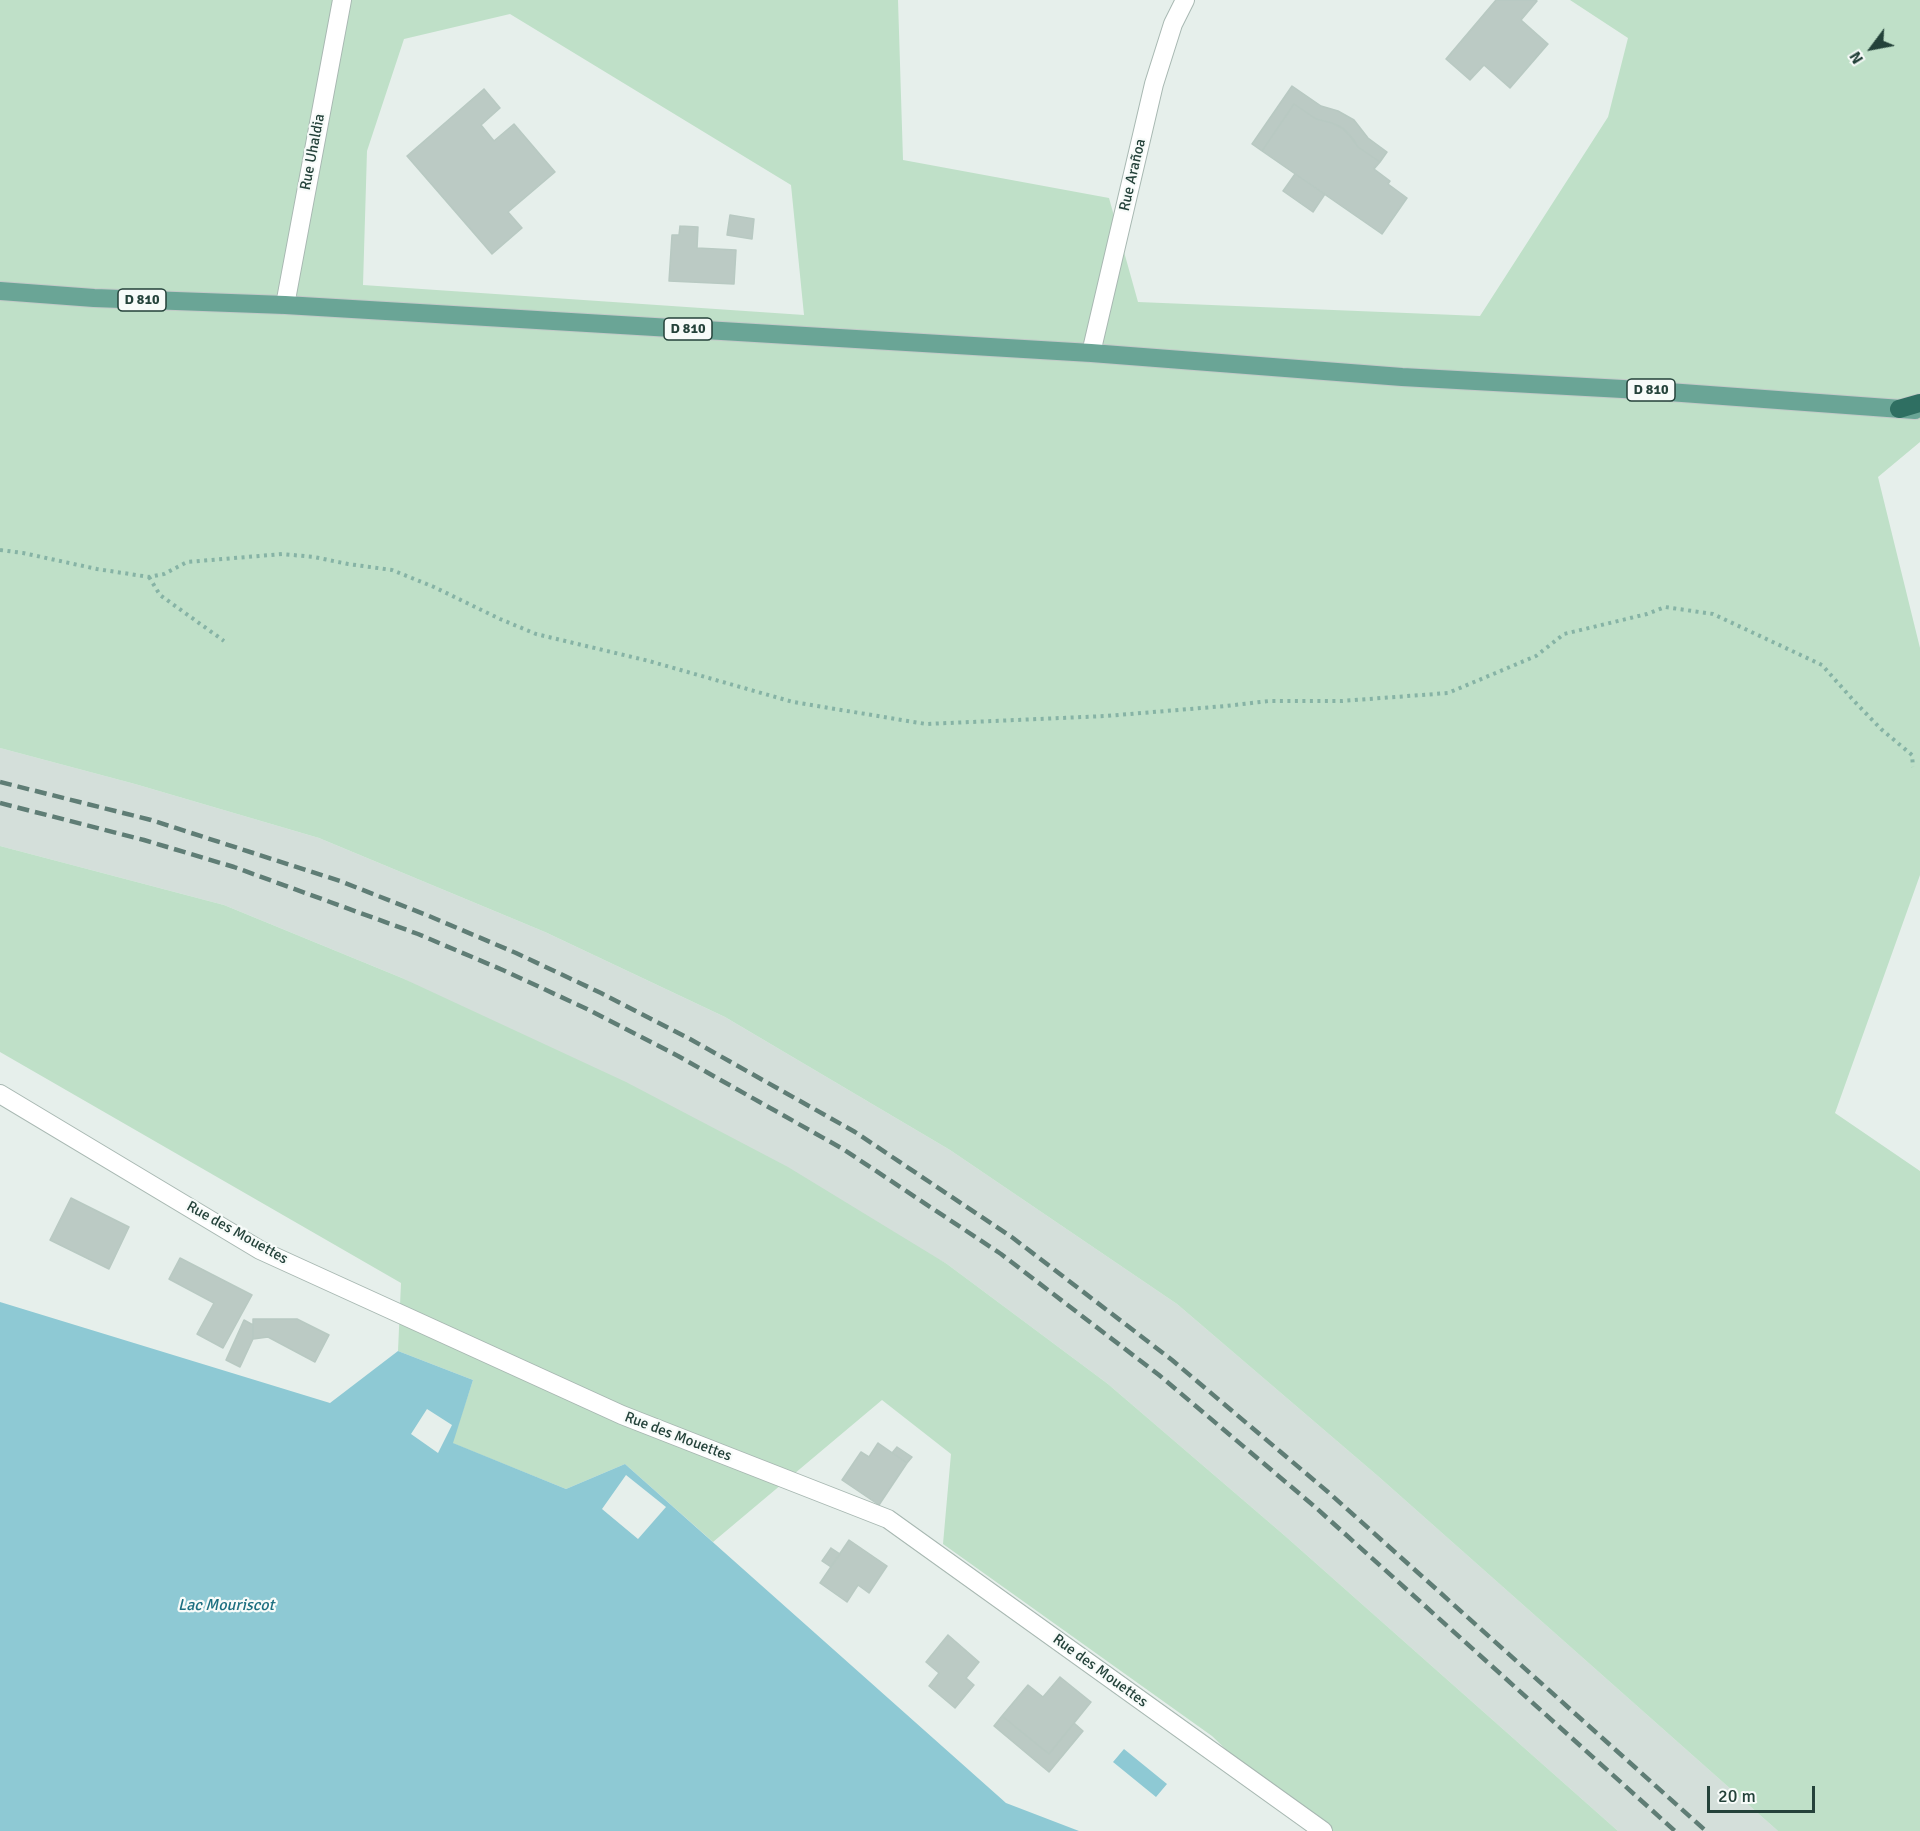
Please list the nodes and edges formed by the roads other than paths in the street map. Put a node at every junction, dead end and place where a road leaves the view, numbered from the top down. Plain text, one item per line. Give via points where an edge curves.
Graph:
1 (342, 0) edge
2 (1185, 0) edge
3 (0, 291) edge
4 (285, 304) junction
5 (1091, 353) junction
6 (1920, 403) edge
7 (1899, 409) junction
8 (1920, 410) edge
9 (0, 1094) edge
10 (1323, 1831) edge

1 - 4 street, Rue Uhaldia
2 - 5 street, Rue Arañoa via 1154,84
3 - 4 main road, D 810
4 - 5 main road, D 810
5 - 7 main road, D 810
6 - 7 highway
7 - 8 main road, D 810
9 - 10 street, Rue des Mouettes via 260,1250 622,1415 888,1519

